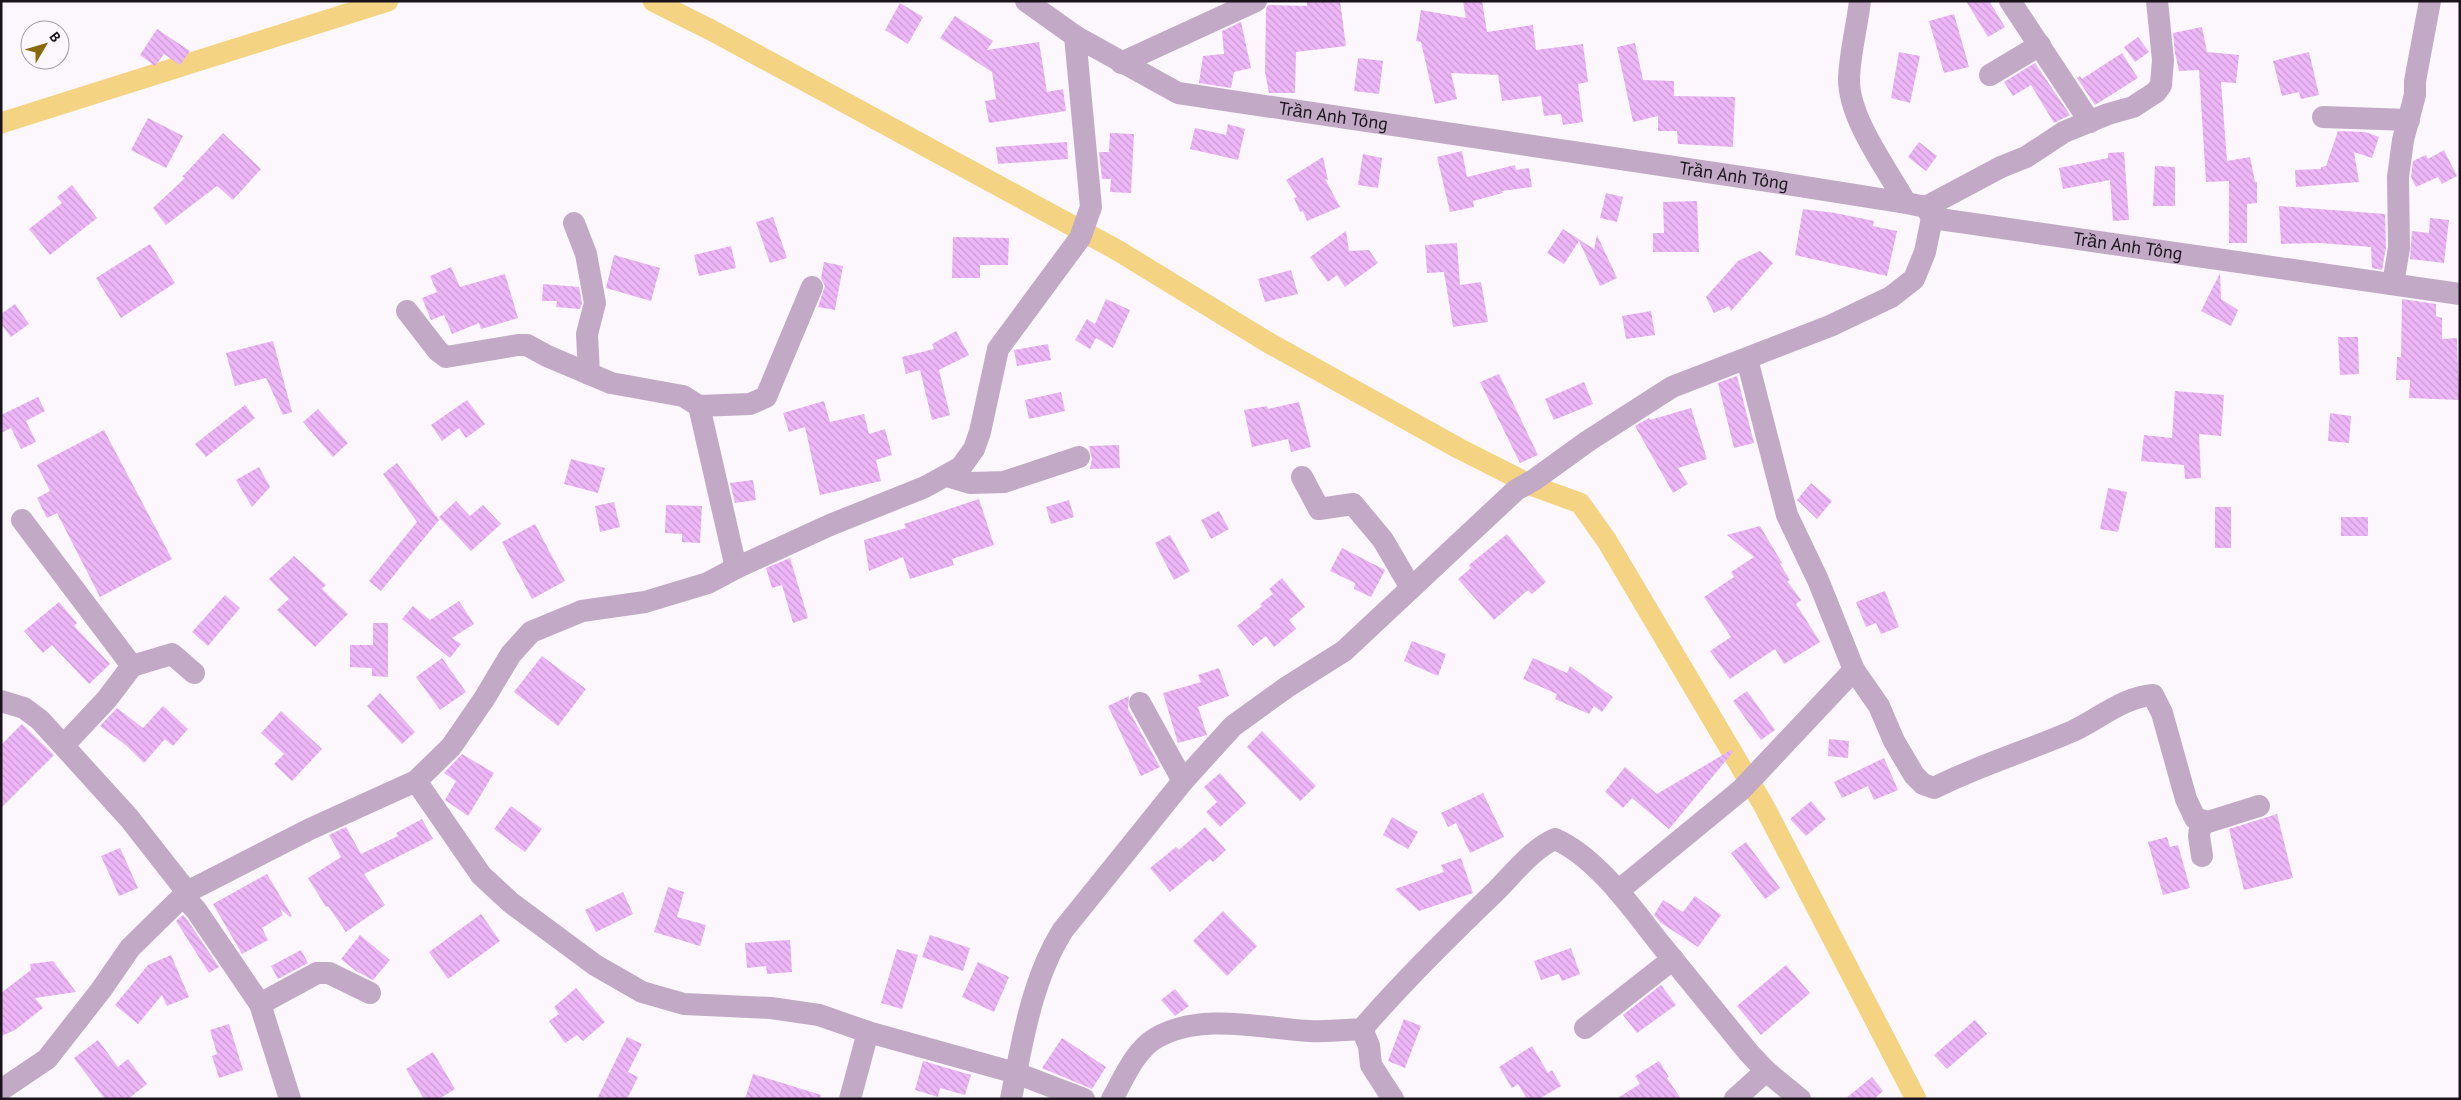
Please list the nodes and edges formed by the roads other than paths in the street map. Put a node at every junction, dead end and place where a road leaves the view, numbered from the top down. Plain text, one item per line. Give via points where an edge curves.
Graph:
1 (1026, 1) edge
2 (1256, 1) edge
3 (1860, 1) edge
4 (2010, 1) edge
5 (2157, 1) edge
6 (2430, 1) edge
7 (1049, 9) edge
8 (1075, 36) junction
9 (2040, 45) junction
10 (1121, 63) junction
11 (1990, 75) dead end
12 (2323, 117) dead end
13 (2409, 120) junction
14 (2090, 122) junction
15 (1922, 209) junction
16 (574, 223) dead end
17 (2393, 284) junction
18 (812, 287) dead end
19 (2460, 294) edge
20 (407, 311) dead end
21 (1747, 359) junction
22 (588, 374) junction
23 (699, 406) junction
24 (1079, 457) dead end
25 (947, 476) junction
26 (1302, 477) dead end
27 (22, 520) dead end
28 (736, 568) junction
29 (1411, 588) junction
30 (132, 666) junction
31 (1854, 670) junction
32 (194, 673) dead end
33 (1, 701) edge
34 (1140, 703) dead end
35 (64, 745) junction
36 (1183, 781) junction
37 (416, 782) junction
38 (2258, 806) dead end
39 (2200, 821) junction
40 (2202, 856) dead end
41 (1618, 891) junction
42 (185, 894) junction
43 (1673, 959) junction
44 (370, 993) dead end
45 (260, 1004) junction
46 (1585, 1028) dead end
47 (1362, 1029) junction
48 (868, 1032) junction
49 (1766, 1071) junction
50 (1016, 1073) junction
51 (5, 1081) edge
52 (290, 1099) edge
53 (850, 1099) edge
54 (1011, 1099) edge
55 (1084, 1099) edge
56 (1112, 1099) edge
57 (1393, 1099) edge
58 (1735, 1099) edge
59 (1800, 1099) edge

1 - 7 street, Trần Anh Tông
2 - 10 street
3 - 15 street via 1849,78 1852,100 1859,118
4 - 9 street
5 - 14 street via 2163,60 2161,85 2133,107
6 - 13 street
7 - 8 street, Trần Anh Tông
8 - 10 street, Trần Anh Tông
8 - 25 street via 1091,207 1082,232 998,349 974,449 961,467
9 - 11 street
9 - 14 street
10 - 15 street, Trần Anh Tông via 1178,93 1768,180
12 - 13 street
13 - 17 street via 2398,176 2399,248
14 - 15 street via 2064,132 2026,157
15 - 17 street, Trần Anh Tông
15 - 21 street via 1925,252 1914,279 1892,297
16 - 22 street via 586,254 595,303 587,334
17 - 19 street, Trần Anh Tông
18 - 23 street via 766,397 750,404
20 - 22 street via 446,357 527,345
21 - 29 street via 1672,386 1588,441 1525,485
21 - 31 street via 1788,515
22 - 23 street via 611,383 683,396
23 - 28 street
24 - 25 street via 1004,482 970,483
25 - 28 street
26 - 29 street via 1319,509 1353,504 1383,540
27 - 30 street
28 - 37 street via 708,583 645,602 582,611 531,632 511,654 450,747
29 - 36 street via 1344,651 1287,686 1233,726
30 - 32 street via 172,654
30 - 35 street via 107,699
31 - 39 street via 1879,706 1894,742 1914,775 1923,784 1934,788 2075,730 2109,710 2143,696 2153,696 2172,742 2189,809
31 - 41 street via 1741,790
33 - 35 street via 24,708
34 - 36 street
35 - 42 street via 129,818
36 - 50 street via 1050,950 1039,980
37 - 42 street via 310,829
37 - 48 street via 481,875 510,902 595,965 642,992 684,1004 770,1008 819,1015
38 - 39 street via 2208,822
39 - 40 street
41 - 43 street
41 - 47 street via 1567,844 1554,839 1546,842 1389,997
42 - 45 street
42 - 51 street via 130,948 47,1059
43 - 46 street
43 - 49 street
44 - 45 street via 329,973 317,974
45 - 52 street
47 - 56 street via 1311,1031 1218,1024 1184,1026 1155,1038 1135,1058
47 - 57 street via 1369,1046 1371,1065
48 - 50 street
48 - 53 street
49 - 58 street
49 - 59 street
50 - 54 street
50 - 55 street

